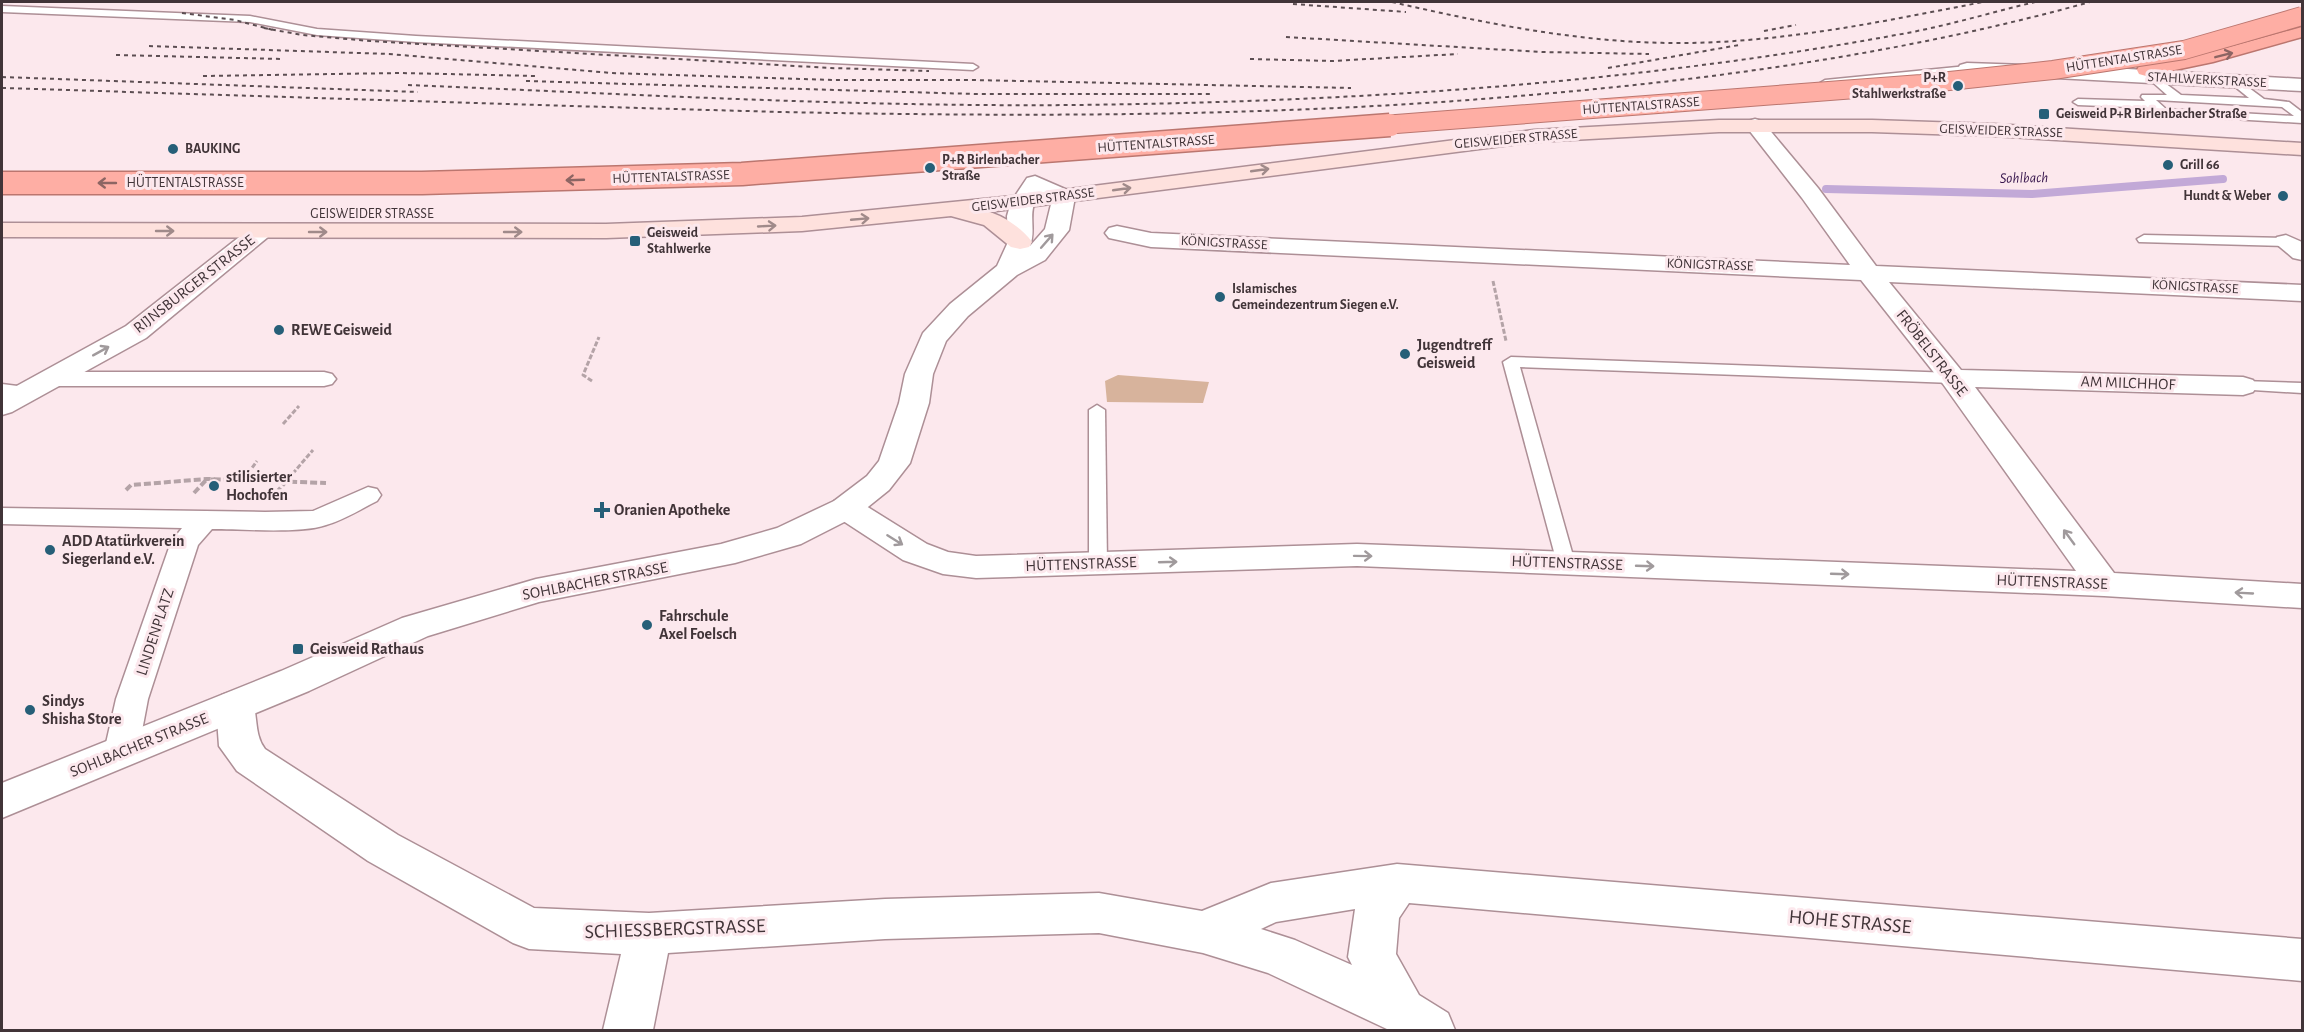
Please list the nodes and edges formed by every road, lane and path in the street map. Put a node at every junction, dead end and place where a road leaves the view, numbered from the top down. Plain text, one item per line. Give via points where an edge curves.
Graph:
1 (2, 9) edge
2 (2302, 16) edge
3 (2302, 32) edge
4 (973, 67) dead end
5 (1967, 69) joint
6 (2153, 77) junction
7 (2233, 81) junction
8 (2302, 85) edge
9 (2178, 98) junction
10 (2078, 102) dead end
11 (2261, 102) junction
12 (2156, 105) junction
13 (2302, 118) edge
14 (1755, 125) junction
15 (2302, 135) edge
16 (1124, 140) dead end
17 (2302, 149) edge
18 (2, 183) edge
19 (1029, 192) junction
20 (1064, 196) junction
21 (2, 199) edge
22 (948, 210) junction
23 (2, 213) edge
24 (738, 218) junction
25 (2, 230) edge
26 (260, 232) junction
27 (1117, 233) dead end
28 (2144, 239) dead end
29 (2294, 248) edge
30 (1487, 255) junction
31 (1014, 256) junction
32 (1868, 272) junction
33 (2302, 293) edge
34 (599, 337) dead end
35 (1511, 362) junction
36 (1953, 378) junction
37 (324, 379) dead end
38 (592, 381) dead end
39 (2243, 386) joint
40 (2302, 388) edge
41 (19, 392) edge
42 (299, 406) dead end
43 (1097, 410) dead end
44 (283, 424) dead end
45 (313, 450) dead end
46 (257, 461) dead end
47 (243, 480) junction
48 (285, 483) junction
49 (335, 483) dead end
50 (131, 485) dead end
51 (368, 495) dead end
52 (273, 496) dead end
53 (846, 508) junction
54 (2, 516) edge
55 (205, 520) junction
56 (1566, 563) junction
57 (1098, 564) junction
58 (2104, 584) junction
59 (2302, 596) edge
60 (236, 705) junction
61 (121, 752) junction
62 (2, 801) edge
63 (1397, 883) junction
64 (1203, 932) junction
65 (650, 934) junction
66 (2302, 960) edge
67 (1416, 1021) edge
68 (628, 1030) edge

1 - 4 lane via 250,19 317,32 428,40
2 -> 18 highway, HÜTTENTALSTRASSE, bridge via 2186,50 2014,75 860,167 534,181
21 -> 3 highway, HÜTTENTALSTRASSE via 534,196 834,183 1953,94 2176,65
5 - 6 street, STAHLWERKSTRASSE
5 - 16 lane
6 - 7 street, STAHLWERKSTRASSE
6 - 9 lane
7 - 8 street, STAHLWERKSTRASSE
7 - 11 lane
9 - 11 lane
9 - 12 lane via 2146,97
10 - 12 lane
11 - 13 lane via 2285,104
12 - 13 lane via 2163,112
14 - 17 main road, GEISWEIDER STRASSE via 1993,130
20 -> 14 main road, GEISWEIDER STRASSE via 1534,136
14 - 32 street, FRÖBELSTRASSE
15 - 19 main road, GEISWEIDER STRASSE via 1872,112 1653,115 1522,124
19 - 20 main road, GEISWEIDER STRASSE
19 - 22 main road, GEISWEIDER STRASSE
19 - 24 main road, GEISWEIDER STRASSE
19 - 31 street via 1019,216
31 -> 20 street, SOHLBACHER STRASSE via 1036,255 1057,230
24 -> 22 main road, GEISWEIDER STRASSE
22 - 31 main road via 992,220
23 - 24 main road, GEISWEIDER STRASSE via 607,213
26 -> 24 main road, GEISWEIDER STRASSE via 606,231
25 -> 26 main road, GEISWEIDER STRASSE
41 -> 26 street, RIJNSBURGER STRASSE via 136,332
27 - 30 street, KÖNIGSTRASSE via 1150,240
28 - 29 lane
30 - 32 street, KÖNIGSTRASSE
30 - 35 path
31 - 53 street, SOHLBACHER STRASSE via 933,339 894,463 878,483
32 - 33 street, KÖNIGSTRASSE
32 - 36 street, FRÖBELSTRASSE
34 - 38 path via 583,375
35 - 36 lane
35 - 56 lane
36 - 39 street, AM MILCHHOF
58 -> 36 street, FRÖBELSTRASSE
37 - 41 street
39 - 40 lane, AM MILCHHOF
42 - 44 path
43 - 57 lane
45 - 48 path
46 - 47 path
47 - 48 path
47 - 50 path
48 - 49 path
48 - 52 path
51 - 55 street via 318,519
53 -> 57 street, HÜTTENSTRASSE via 915,552 943,563 976,567
53 - 60 street, SOHLBACHER STRASSE via 789,536 723,555 536,591 415,627
54 - 55 street
55 - 61 street, LINDENPLATZ via 184,542 132,699
57 -> 56 street, HÜTTENSTRASSE via 1357,555
56 -> 58 street, HÜTTENSTRASSE
59 -> 58 street, HÜTTENSTRASSE
60 - 61 street, SOHLBACHER STRASSE
60 - 65 street, SCHIESSBERGSTRASSE via 239,746 251,760 383,848 502,915 529,928
61 - 62 street, SOHLBACHER STRASSE
63 - 64 street via 1271,903
63 - 66 street, HOHE STRASSE
63 - 67 street, SCHIESSBERGSTRASSE via 1376,914 1372,957
64 - 65 street, SCHIESSBERGSTRASSE via 1098,913 885,919
64 - 67 street, SCHIESSBERGSTRASSE via 1278,954
65 - 68 street

